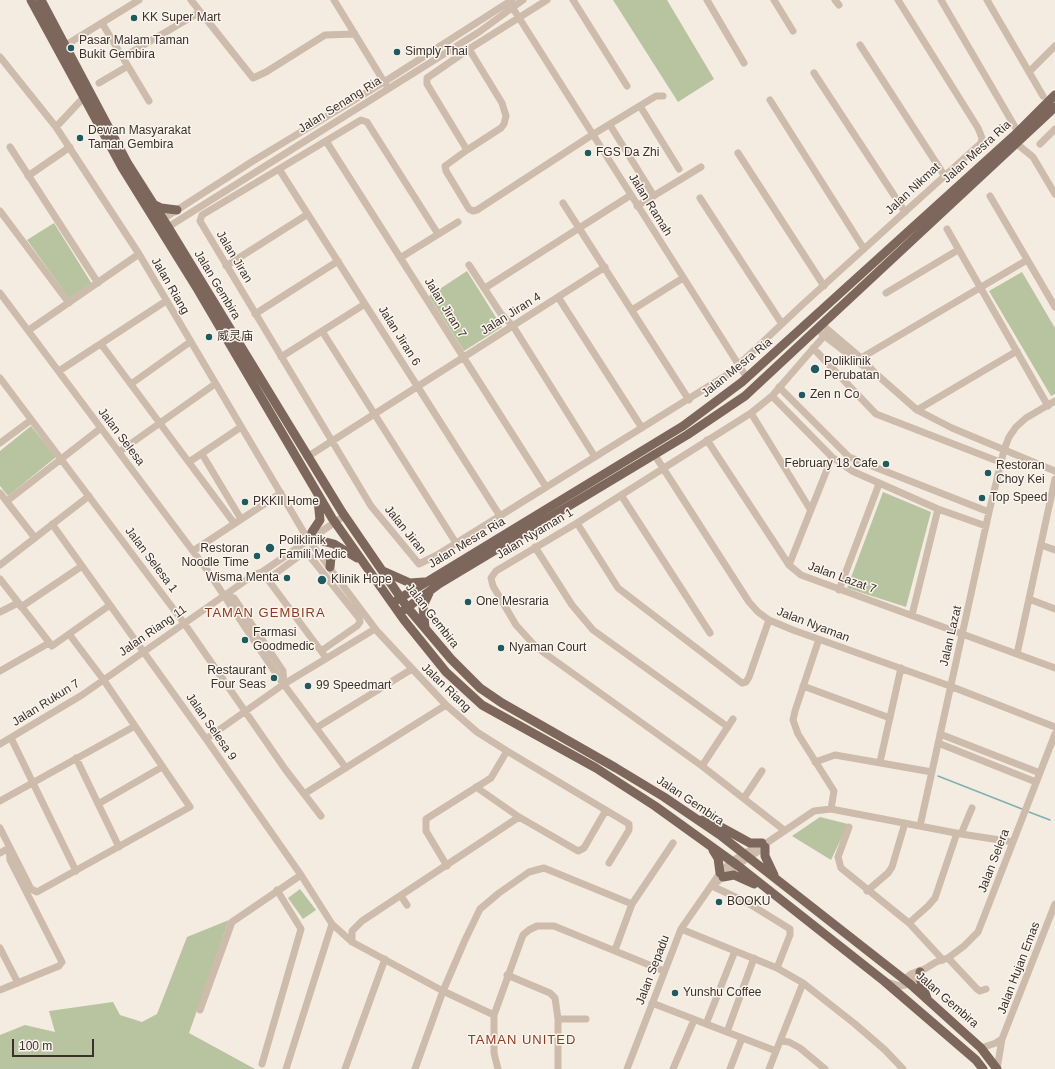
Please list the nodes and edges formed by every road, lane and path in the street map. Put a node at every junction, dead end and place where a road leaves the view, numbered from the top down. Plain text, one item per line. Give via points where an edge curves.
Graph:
1 (31, 0) edge
2 (41, 0) edge
3 (139, 0) edge
4 (191, 0) edge
5 (334, 0) edge
6 (523, 0) edge
7 (547, 0) edge
8 (572, 0) edge
9 (708, 0) edge
10 (774, 0) edge
11 (898, 0) edge
12 (941, 0) edge
13 (987, 0) edge
14 (511, 3) edge
15 (200, 12) junction
16 (518, 18) junction
17 (102, 23) junction
18 (793, 31) dead end
19 (355, 34) junction
20 (860, 45) dead end
21 (1055, 46) edge
22 (61, 48) junction
23 (469, 49) junction
24 (0, 57) edge
25 (123, 57) junction
26 (744, 63) dead end
27 (128, 66) junction
28 (1029, 72) junction
29 (814, 73) dead end
30 (98, 83) dead end
31 (387, 85) junction
32 (627, 86) dead end
33 (87, 95) junction
34 (1055, 95) edge
35 (662, 96) dead end
36 (1043, 96) dead end
37 (770, 100) dead end
38 (149, 101) dead end
39 (640, 106) junction
40 (1055, 107) edge
41 (610, 125) junction
42 (56, 127) junction
43 (1055, 129) edge
44 (1018, 132) junction
45 (592, 135) junction
46 (326, 141) junction
47 (1017, 144) junction
48 (1040, 144) dead end
49 (10, 147) dead end
50 (70, 147) junction
51 (467, 150) junction
52 (738, 153) dead end
53 (701, 167) dead end
54 (279, 169) junction
55 (679, 169) dead end
56 (944, 175) junction
57 (28, 176) junction
58 (1055, 194) edge
59 (631, 195) junction
60 (654, 196) junction
61 (990, 196) dead end
62 (700, 198) dead end
63 (151, 203) junction
64 (563, 203) dead end
65 (638, 206) junction
66 (176, 210) junction
67 (0, 211) edge
68 (905, 212) junction
69 (308, 214) junction
70 (458, 222) dead end
71 (161, 225) junction
72 (580, 228) junction
73 (947, 229) dead end
74 (438, 234) junction
75 (864, 249) junction
76 (958, 250) junction
77 (139, 254) junction
78 (400, 258) junction
79 (1027, 260) junction
80 (338, 261) junction
81 (470, 265) dead end
82 (226, 266) junction
83 (605, 268) junction
84 (683, 278) junction
85 (98, 283) junction
86 (824, 286) junction
87 (485, 288) junction
88 (980, 288) junction
89 (0, 293) edge
90 (886, 293) dead end
91 (558, 297) junction
92 (166, 301) junction
93 (69, 303) junction
94 (365, 304) junction
95 (1055, 307) edge
96 (823, 308) junction
97 (632, 310) junction
98 (255, 314) junction
99 (782, 324) junction
100 (818, 325) junction
101 (513, 326) junction
102 (803, 327) junction
103 (28, 330) junction
104 (322, 331) junction
105 (824, 336) junction
106 (190, 342) junction
107 (101, 344) junction
108 (813, 348) junction
109 (1017, 351) junction
110 (281, 357) junction
111 (463, 358) junction
112 (861, 358) junction
113 (739, 366) junction
114 (59, 371) junction
115 (874, 372) junction
116 (770, 374) junction
117 (0, 378) edge
118 (747, 378) junction
119 (131, 384) junction
120 (215, 384) junction
121 (418, 387) junction
122 (779, 387) junction
123 (744, 396) junction
124 (772, 396) junction
125 (689, 400) junction
126 (1055, 402) edge
127 (1048, 406) junction
128 (917, 410) junction
129 (751, 413) junction
130 (374, 414) junction
131 (31, 420) junction
132 (160, 423) junction
133 (241, 427) junction
134 (101, 428) junction
135 (642, 428) junction
136 (707, 440) junction
137 (332, 441) junction
138 (0, 443) edge
139 (1004, 450) junction
140 (119, 452) junction
141 (202, 454) junction
142 (654, 454) junction
143 (832, 456) junction
144 (307, 457) junction
145 (595, 457) junction
146 (60, 458) junction
147 (189, 462) junction
148 (1000, 462) junction
149 (662, 468) junction
150 (1055, 471) edge
151 (1055, 479) edge
152 (879, 484) junction
153 (546, 487) junction
154 (316, 492) junction
155 (0, 493) edge
156 (281, 493) junction
157 (621, 495) junction
158 (89, 496) junction
159 (7, 502) junction
160 (938, 508) junction
161 (810, 509) junction
162 (989, 512) junction
163 (343, 514) junction
164 (500, 516) junction
165 (241, 519) junction
166 (333, 520) junction
167 (234, 523) junction
168 (577, 523) junction
169 (52, 524) junction
170 (986, 526) junction
171 (309, 537) junction
172 (35, 538) junction
173 (456, 543) junction
174 (1041, 545) junction
175 (535, 547) junction
176 (344, 550) junction
177 (1055, 550) edge
178 (192, 551) junction
179 (361, 561) junction
180 (0, 565) edge
181 (789, 565) junction
182 (82, 566) junction
183 (330, 567) junction
184 (382, 570) junction
185 (258, 573) junction
186 (0, 579) edge
187 (268, 580) junction
188 (429, 580) junction
189 (431, 590) junction
190 (839, 590) junction
191 (225, 595) junction
192 (401, 598) junction
193 (1029, 599) junction
194 (392, 604) junction
195 (19, 605) junction
196 (110, 605) junction
197 (407, 607) junction
198 (1055, 609) edge
199 (0, 612) edge
200 (399, 614) junction
201 (912, 616) junction
202 (769, 620) junction
203 (184, 623) junction
204 (425, 629) junction
205 (376, 630) junction
206 (710, 633) dead end
207 (69, 634) junction
208 (962, 635) junction
209 (819, 640) junction
210 (51, 644) junction
211 (143, 651) junction
212 (321, 651) junction
213 (1017, 654) junction
214 (326, 659) junction
215 (901, 668) junction
216 (1055, 668) edge
217 (412, 669) junction
218 (0, 670) edge
219 (103, 679) junction
220 (284, 684) junction
221 (803, 686) junction
222 (950, 686) junction
223 (446, 705) junction
224 (244, 712) junction
225 (890, 718) junction
226 (733, 719) dead end
227 (135, 726) junction
228 (728, 727) junction
229 (316, 728) junction
230 (1055, 728) edge
231 (940, 734) junction
232 (1055, 734) edge
233 (11, 738) junction
234 (206, 739) junction
235 (938, 743) junction
236 (0, 744) edge
237 (507, 751) junction
238 (76, 758) junction
239 (816, 762) junction
240 (880, 762) junction
241 (702, 766) junction
242 (162, 767) junction
243 (346, 768) junction
244 (762, 771) dead end
245 (932, 772) junction
246 (1040, 773) junction
247 (33, 782) junction
248 (1036, 782) junction
249 (476, 787) junction
250 (304, 794) junction
251 (744, 798) junction
252 (0, 801) edge
253 (98, 804) junction
254 (972, 808) dead end
255 (831, 809) junction
256 (606, 810) junction
257 (322, 816) dead end
258 (520, 817) junction
259 (695, 818) junction
260 (905, 823) junction
261 (920, 826) junction
262 (849, 827) dead end
263 (0, 828) edge
264 (784, 830) junction
265 (959, 834) junction
266 (1013, 842) junction
267 (673, 843) dead end
268 (765, 844) junction
269 (119, 847) junction
270 (711, 847) junction
271 (10, 848) junction
272 (0, 853) edge
273 (745, 856) junction
274 (609, 863) dead end
275 (734, 863) junction
276 (447, 866) junction
277 (76, 871) junction
278 (301, 874) junction
279 (722, 875) junction
280 (776, 879) junction
281 (712, 886) junction
282 (765, 888) junction
283 (277, 890) junction
284 (867, 891) junction
285 (401, 896) junction
286 (632, 904) junction
287 (1055, 904) edge
288 (407, 905) dead end
289 (909, 923) junction
290 (332, 924) junction
291 (681, 929) junction
292 (352, 942) junction
293 (0, 948) edge
294 (615, 950) junction
295 (735, 951) junction
296 (754, 958) junction
297 (385, 959) junction
298 (945, 959) junction
299 (777, 968) junction
300 (664, 970) junction
301 (922, 971) junction
302 (507, 976) junction
303 (884, 981) junction
304 (907, 982) junction
305 (18, 983) junction
306 (803, 983) junction
307 (986, 989) dead end
308 (0, 990) edge
309 (443, 991) junction
310 (927, 999) junction
311 (652, 1003) junction
312 (200, 1010) dead end
313 (494, 1015) junction
314 (558, 1019) junction
315 (586, 1019) dead end
316 (694, 1020) junction
317 (706, 1024) junction
318 (727, 1032) junction
319 (742, 1038) junction
320 (1002, 1039) junction
321 (781, 1041) junction
322 (982, 1048) junction
323 (776, 1051) junction
324 (262, 1064) dead end
325 (286, 1069) edge
326 (345, 1069) edge
327 (415, 1069) edge
328 (498, 1069) edge
329 (558, 1069) edge
330 (627, 1069) edge
331 (673, 1069) edge
332 (730, 1069) edge
333 (769, 1069) edge
334 (825, 1069) edge
335 (903, 1069) edge
336 (983, 1069) edge
337 (997, 1069) edge

1 - 22 main road, Jalan Gembira
2 - 22 main road, Jalan Gembira
3 - 17 street
4 - 15 street
5 - 19 street
6 - 14 street, Jalan Senang Ria
7 - 16 street
8 - 32 street
9 - 26 street
10 - 18 street
11 - 56 street, Jalan Nikmat via 980,132 981,143
12 - 44 street
13 - 28 street
14 - 16 street, Jalan Ramah
14 - 31 street, Jalan Senang Ria
15 - 19 street via 253,78 325,35
15 - 25 street
16 - 23 street
16 - 45 street, Jalan Ramah
17 - 22 street
17 - 25 street
19 - 31 street
20 - 56 street
21 - 28 street
22 - 33 main road, Jalan Gembira
23 - 51 street via 502,103 506,116 501,128
23 - 51 street via 427,78 427,84
24 - 42 street, Jalan Riang
25 - 27 street
27 - 30 street
27 - 38 street
28 - 36 street
29 - 68 street
31 - 66 street, Jalan Senang Ria via 253,161
31 - 71 street, Jalan Senang Ria
33 - 42 street
33 - 63 main road, Jalan Gembira
33 - 71 main road, Jalan Gembira via 123,169
34 - 44 main road, Jalan Mesra Ria
35 - 39 street via 656,96
37 - 75 street
39 - 41 street
39 - 55 street
40 - 47 main road, Jalan Mesra Ria
41 - 45 street
41 - 60 street
42 - 50 street, Jalan Riang
43 - 48 street
44 - 96 main road, Jalan Mesra Ria
45 - 51 street via 475,211 469,209 446,170 449,162
45 - 59 street, Jalan Ramah
46 - 54 street
46 - 74 street via 359,121 367,122
46 - 78 street, Jalan Jiran 7
47 - 58 street via 1033,157
47 - 100 main road, Jalan Mesra Ria
49 - 57 street
50 - 57 street
50 - 77 street, Jalan Riang
52 - 86 street
53 - 60 street
54 - 69 street, Jalan Jiran 6
54 - 82 street, Jalan Jiran via 202,215 200,221
56 - 68 street, Jalan Nikmat
57 - 85 street
59 - 65 street, Jalan Ramah
59 - 72 street
60 - 65 street
61 - 79 street
62 - 99 street
63 - 66 main road via 161,208
63 - 71 main road, Jalan Gembira
64 - 72 street
65 - 84 street, Jalan Ramah
66 - 71 street, Jalan Senang Ria
67 - 93 street
68 - 75 street, Jalan Nikmat
69 - 80 street, Jalan Jiran 6
69 - 82 street
70 - 74 street
71 - 144 main road, Jalan Gembira
71 - 154 main road, Jalan Gembira
72 - 83 street
72 - 87 street
73 - 76 street
74 - 78 street
75 - 86 street, Jalan Nikmat
76 - 88 street
76 - 90 street
77 - 85 street
77 - 92 street, Jalan Riang
78 - 111 street, Jalan Jiran 7
79 - 88 street
79 - 95 street
80 - 94 street, Jalan Jiran 6
80 - 98 street
81 - 87 street
82 - 98 street, Jalan Jiran
83 - 91 street, Jalan Jiran 4
83 - 97 street
84 - 97 street
84 - 113 street, Jalan Ramah
85 - 93 street
86 - 99 street, Jalan Nikmat
87 - 101 street via 501,314
88 - 109 street
88 - 112 street
89 - 103 street, Jalan Selesa
91 - 101 street, Jalan Jiran 4
91 - 135 street
92 - 106 street, Jalan Riang
92 - 107 street
93 - 103 street
94 - 104 street
94 - 121 street, Jalan Jiran 6
96 - 100 main road
96 - 102 main road, Jalan Mesra Ria
97 - 125 street
98 - 110 street, Jalan Jiran
99 - 113 street, Jalan Nikmat
100 - 102 main road
100 - 105 street
100 - 112 street
100 - 116 main road, Jalan Mesra Ria
101 - 111 street, Jalan Jiran 4
101 - 145 street
102 - 118 main road, Jalan Mesra Ria
103 - 114 street, Jalan Selesa
104 - 110 street
104 - 130 street
105 - 108 street, Jalan Nyaman 1
105 - 115 street
106 - 119 street
106 - 120 street, Jalan Riang
107 - 114 street
107 - 119 street
108 - 122 street, Jalan Nyaman 1
108 - 148 street via 876,414
109 - 127 street
109 - 128 street
110 - 137 street, Jalan Jiran
111 - 121 street, Jalan Jiran 4
111 - 153 street, Jalan Jiran 7
112 - 115 street
113 - 118 street, Jalan Ramah
113 - 125 street, Jalan Jiran
114 - 134 street, Jalan Selesa
115 - 128 street
116 - 118 main road
116 - 123 main road, Jalan Mesra Ria
117 - 131 street, Jalan Selesa 1
118 - 123 main road via 748,386
118 - 188 main road, Jalan Mesra Ria via 683,426
119 - 132 street
120 - 132 street
120 - 133 street, Jalan Riang
121 - 130 street, Jalan Jiran 4
121 - 164 street, Jalan Jiran 6
122 - 124 street, Jalan Nyaman 1
122 - 162 street via 849,457
123 - 142 main road, Jalan Mesra Ria
124 - 129 street, Jalan Nyaman 1
124 - 143 street
125 - 135 street, Jalan Jiran
126 - 127 street, Jalan Lazat
127 - 139 street, Jalan Lazat via 1026,418 1016,427
128 - 139 street
129 - 136 street, Jalan Nyaman 1
129 - 161 street
130 - 137 street, Jalan Jiran 4
130 - 173 street
131 - 138 street
131 - 146 street, Jalan Selesa 1
132 - 140 street
132 - 147 street
133 - 141 street
133 - 156 street, Jalan Riang
134 - 140 street, Jalan Selesa
134 - 146 street
135 - 145 street, Jalan Jiran
136 - 149 street, Jalan Nyaman 1
136 - 181 street, Jalan Lazat 7
137 - 144 street, Jalan Jiran 4
137 - 173 street, Jalan Jiran via 371,506 417,563 425,563
139 - 148 street, Jalan Lazat
139 - 150 street
140 - 178 street, Jalan Selesa
141 - 147 street
141 - 165 street
142 - 149 street, Jalan Nyaman
142 - 189 main road, Jalan Mesra Ria
143 - 152 street via 852,471
143 - 161 street
144 - 163 main road, Jalan Gembira
145 - 153 street, Jalan Jiran
146 - 158 street, Jalan Selesa 1
146 - 159 street
147 - 167 street
148 - 162 street, Jalan Lazat
149 - 157 street, Jalan Nyaman 1
149 - 202 street, Jalan Nyaman via 749,602
151 - 174 street
152 - 160 street
152 - 190 street
153 - 164 street, Jalan Jiran
154 - 166 main road, Jalan Gembira
154 - 171 main road via 320,517
155 - 159 street
156 - 165 street
156 - 171 street, Jalan Riang
157 - 168 street, Jalan Nyaman 1
157 - 206 street
158 - 169 street
158 - 203 street, Jalan Selesa 1
159 - 172 street
160 - 170 street
160 - 201 street
161 - 181 street
162 - 170 street, Jalan Lazat
163 - 166 street, Jalan Riang 11
163 - 184 main road, Jalan Gembira
164 - 173 street, Jalan Jiran
165 - 167 street
166 - 171 street, Jalan Riang 11
166 - 179 main road, Jalan Gembira
167 - 178 street
168 - 175 street, Jalan Nyaman 1
168 - 202 street via 622,592 742,683 749,677
169 - 172 street
169 - 182 street, Jalan Selesa 9
170 - 208 street, Jalan Lazat
171 - 176 main road via 326,541
171 - 183 street, Jalan Riang
171 - 185 street, Jalan Riang 11
172 - 180 street
174 - 177 street
174 - 193 street
175 - 228 street via 572,605 593,630
175 - 241 street, Jalan Nyaman 1 via 496,571 491,578 493,586 522,633 536,647
176 - 179 main road
176 - 183 main road via 331,557
178 - 191 street, Jalan Selesa
179 - 194 main road, Jalan Gembira
181 - 190 street, Jalan Lazat 7 via 801,576
182 - 195 street
182 - 196 street, Jalan Selesa 9
183 - 205 street, Jalan Riang
184 - 188 main road via 410,583
184 - 192 main road, Jalan Gembira
185 - 187 street
185 - 191 street, Jalan Riang 11
186 - 195 street
187 - 212 street
187 - 212 street via 302,554 308,554 359,618 357,626
188 - 192 main road, Jalan Mesra Ria
189 - 197 main road, Jalan Mesra Ria
189 - 204 main road via 423,606
190 - 201 street, Jalan Lazat 7
191 - 203 street, Jalan Riang 11
191 - 220 street, Jalan Selesa
192 - 194 main road, Jalan Mesra Ria
192 - 197 main road, Jalan Gembira
193 - 198 street
193 - 213 street
194 - 200 main road, Jalan Gembira
195 - 199 street
195 - 210 street
196 - 207 street
196 - 211 street, Jalan Selesa 9
197 - 200 main road, Jalan Mesra Ria
197 - 204 main road, Jalan Gembira
200 - 270 main road, Jalan Gembira via 446,672 482,706 596,768 655,806
201 - 208 street, Jalan Lazat 7
202 - 209 street, Jalan Nyaman
203 - 211 street, Jalan Riang 11
203 - 224 street, Jalan Selesa 1
204 - 259 main road, Jalan Gembira via 480,688 622,771
205 - 214 street
205 - 217 street, Jalan Riang
205 - 220 street via 294,683
207 - 210 street
207 - 219 street
208 - 213 street, Jalan Lazat 7
208 - 222 street, Jalan Lazat
209 - 215 street, Jalan Nyaman
209 - 221 street
210 - 218 street
211 - 219 street, Jalan Riang 11
211 - 234 street, Jalan Selesa 9
212 - 214 street
213 - 216 street, Jalan Lazat 7
214 - 220 street
215 - 222 street, Jalan Nyaman
215 - 225 street
217 - 223 street, Jalan Riang
217 - 229 street
219 - 227 street
219 - 233 street, Jalan Rukun 7 via 82,695
220 - 224 street
220 - 229 street, Jalan Selesa
221 - 225 street
221 - 239 street via 794,711 795,728
222 - 230 street, Jalan Nyaman
222 - 231 street, Jalan Lazat
223 - 237 street, Jalan Riang via 477,732
223 - 243 street
224 - 234 street
224 - 250 street, Jalan Selesa 1
225 - 240 street
226 - 228 street
227 - 238 street
227 - 242 street
228 - 241 street
229 - 243 street, Jalan Selesa
231 - 235 street, Jalan Lazat
231 - 246 street
232 - 246 street, Jalan Selera
233 - 236 street, Jalan Rukun 7
233 - 247 street
234 - 278 street, Jalan Selesa 9
235 - 245 street, Jalan Lazat
235 - 248 street
237 - 249 street via 493,776
237 - 256 street, Jalan Riang
238 - 247 street
238 - 253 street
239 - 240 street via 835,755
239 - 255 street via 834,791
240 - 245 street
241 - 251 street, Jalan Nyaman 1
242 - 253 street
242 - 269 street via 190,807
243 - 250 street
244 - 251 street
245 - 261 street, Jalan Lazat
246 - 248 street, Jalan Selera
247 - 252 street
247 - 277 street
248 - 266 street, Jalan Selera
249 - 258 street
249 - 276 street via 426,819 426,831
250 - 257 street, Jalan Selesa 1
251 - 264 street, Jalan Nyaman 1
253 - 269 street
254 - 265 street
255 - 260 street
255 - 264 street, Jalan Sepadu via 814,811
256 - 258 street via 580,851
256 - 274 street, Jalan Riang via 630,826
258 - 276 street
259 - 268 main road via 709,821 750,843
259 - 273 main road, Jalan Gembira
260 - 261 street
260 - 284 street via 892,867
261 - 265 street
262 - 284 street via 838,863
263 - 271 street
264 - 268 street, Jalan Sepadu
265 - 266 street
265 - 289 street via 935,898
266 - 298 street, Jalan Selera via 978,932
267 - 286 street
268 - 273 street, Jalan Sepadu
268 - 280 main road via 767,863
269 - 277 street
270 - 275 main road, Jalan Gembira
270 - 279 main road via 718,858
271 - 272 street
271 - 277 street via 34,892 41,891
271 - 305 street via 10,860 62,960 61,965 56,968
273 - 275 street, Jalan Sepadu
273 - 280 main road, Jalan Gembira
275 - 279 street, Jalan Sepadu
275 - 282 main road, Jalan Gembira
276 - 285 street
278 - 283 street
278 - 290 street, Jalan Selesa 9
279 - 281 street, Jalan Sepadu
279 - 282 main road via 734,875
280 - 304 main road, Jalan Gembira
281 - 291 street, Jalan Sepadu
281 - 299 street via 790,929
282 - 303 main road, Jalan Gembira
283 - 312 street via 232,922
283 - 324 street via 301,929
284 - 289 street
285 - 288 street
285 - 292 street via 358,924 352,931
286 - 294 street
286 - 309 street via 549,869 534,870 480,908
287 - 320 street, Jalan Hujan Emas
289 - 298 street
290 - 292 street, Jalan Selesa 9
290 - 325 street
291 - 295 street
291 - 300 street, Jalan Sepadu
292 - 297 street, Jalan Selesa 9
293 - 305 street
294 - 300 street
294 - 302 street via 554,926 537,926 524,935
295 - 296 street
295 - 317 street
296 - 299 street
296 - 318 street
297 - 309 street, Jalan Selesa 9
297 - 326 street
298 - 301 street, Jalan Selera
298 - 307 street via 977,989
299 - 306 street
300 - 311 street, Jalan Sepadu
301 - 304 street, Jalan Selera
301 - 310 main road via 921,982
302 - 313 street
302 - 314 street via 553,995
303 - 304 street via 900,986
303 - 336 main road, Jalan Gembira
304 - 310 main road, Jalan Gembira
305 - 308 street
306 - 321 street
306 - 335 street via 855,1024
309 - 313 street, Jalan Selesa 9
309 - 327 street
310 - 322 main road, Jalan Gembira
311 - 316 street
311 - 330 street, Jalan Sepadu
313 - 328 street via 494,1053
314 - 315 street
314 - 329 street
316 - 317 street
316 - 331 street
317 - 318 street
318 - 319 street
319 - 323 street
319 - 332 street
320 - 322 street
320 - 337 street, Jalan Hujan Emas
321 - 323 street
321 - 334 street via 800,1048
322 - 337 main road, Jalan Gembira
323 - 333 street

